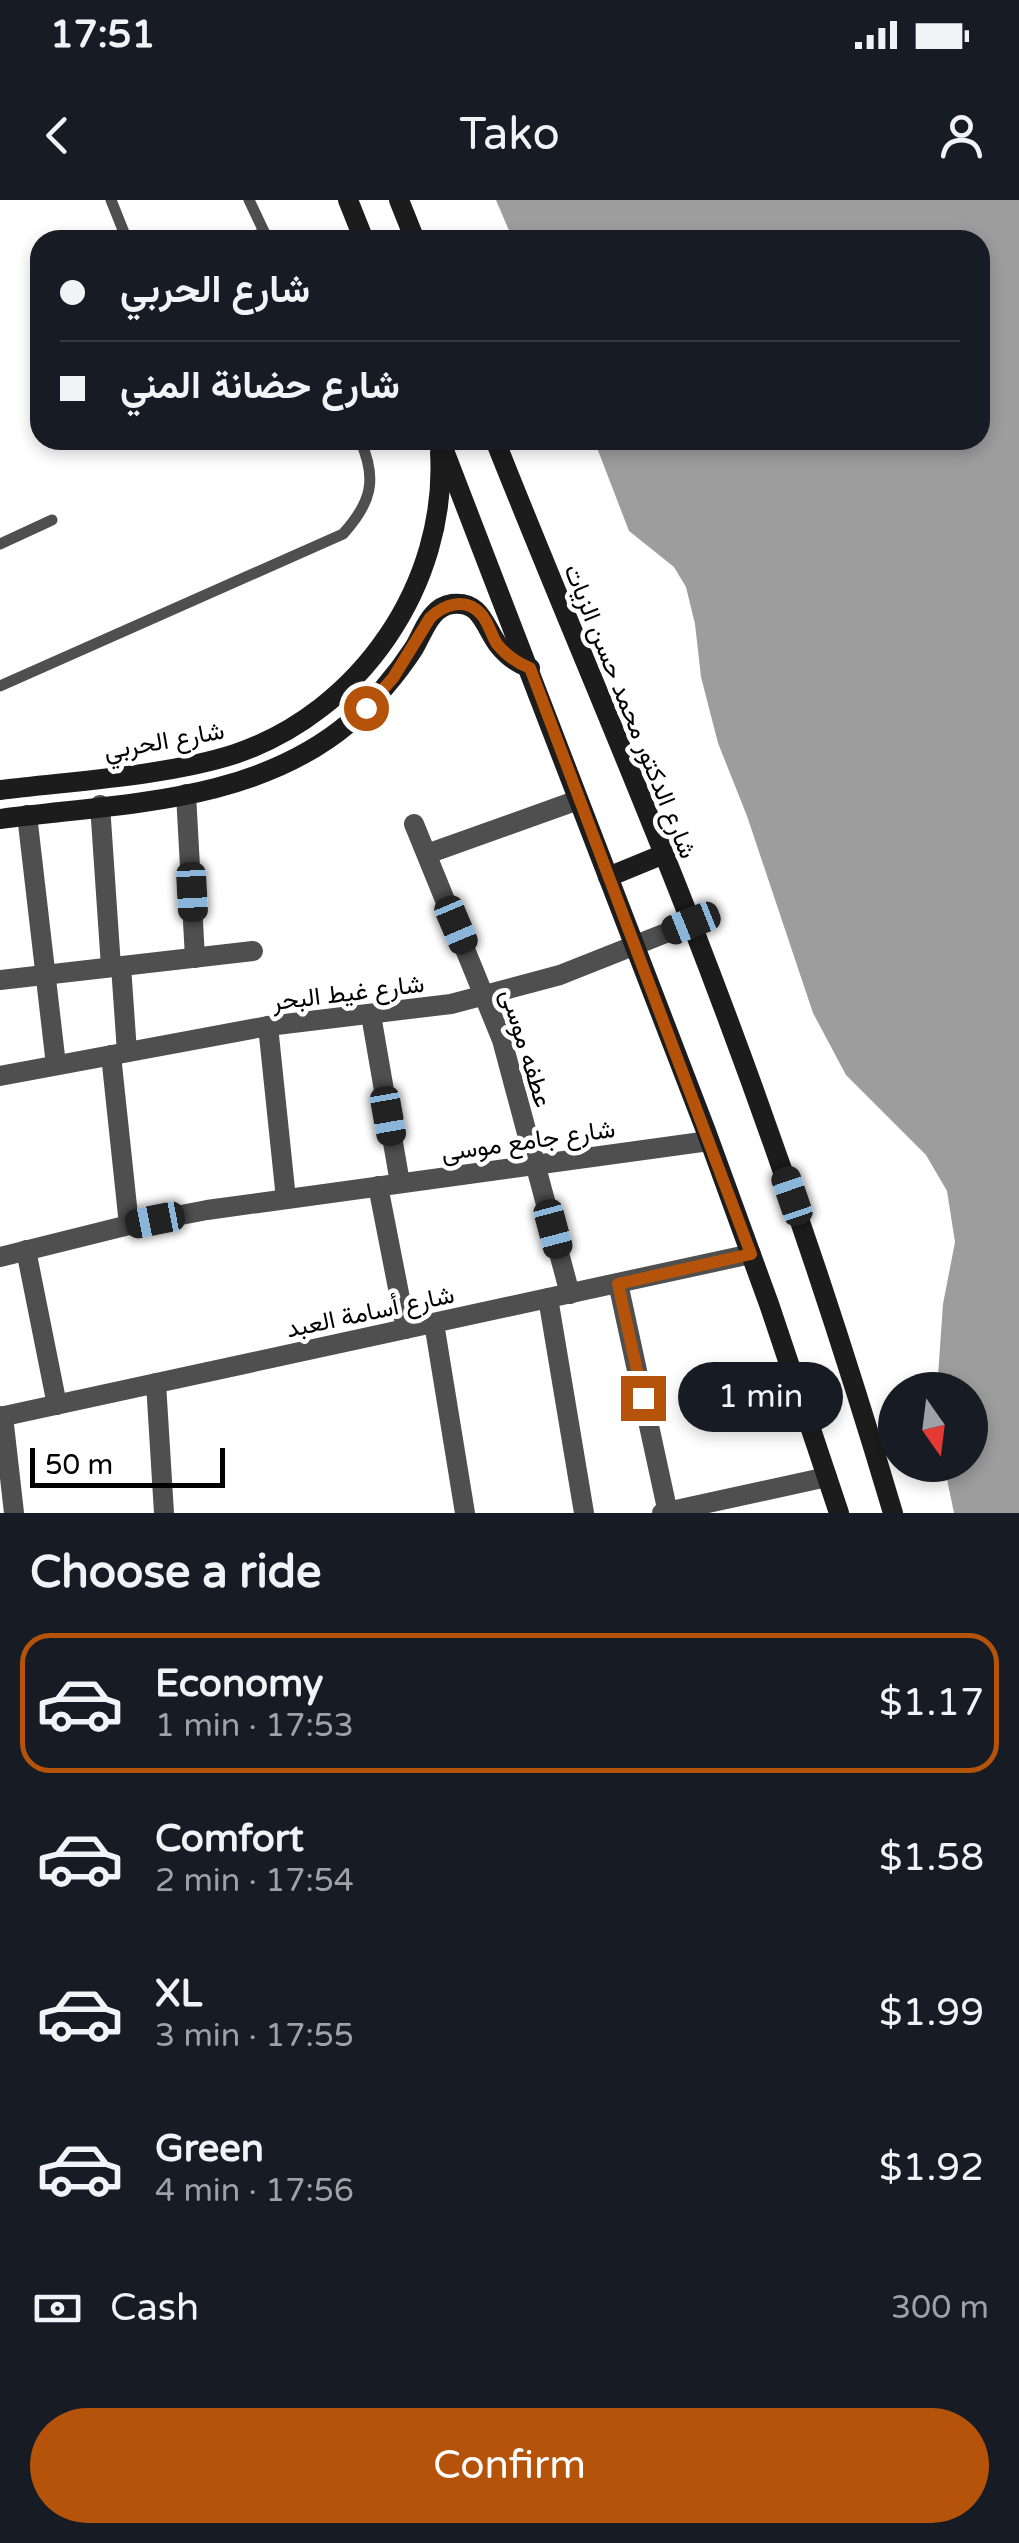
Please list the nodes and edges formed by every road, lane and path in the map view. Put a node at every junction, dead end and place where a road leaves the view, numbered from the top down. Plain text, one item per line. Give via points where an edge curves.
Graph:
1 (111, 200) edge
2 (249, 200) edge
3 (348, 200) edge
4 (399, 200) edge
5 (123, 230) edge
6 (263, 230) edge
7 (360, 230) edge
8 (411, 230) edge
9 (363, 450) edge
10 (440, 450) edge
11 (444, 450) edge
12 (499, 450) edge
13 (52, 520) dead end
14 (0, 544) edge
15 (530, 668) junction
16 (0, 686) edge
17 (301, 722) junction
18 (318, 746) junction
19 (0, 790) edge
20 (186, 794) junction
21 (578, 800) junction
22 (100, 805) junction
23 (27, 815) junction
24 (0, 819) edge
25 (414, 824) dead end
26 (427, 854) junction
27 (664, 854) junction
28 (608, 877) junction
29 (691, 923) junction
30 (634, 946) junction
31 (254, 950) dead end
32 (195, 958) junction
33 (116, 966) junction
34 (46, 974) junction
35 (0, 980) edge
36 (486, 996) junction
37 (371, 1015) junction
38 (268, 1026) junction
39 (119, 1054) junction
40 (56, 1066) junction
41 (0, 1076) edge
42 (710, 1140) junction
43 (536, 1164) junction
44 (400, 1183) junction
45 (378, 1186) junction
46 (286, 1199) junction
47 (129, 1224) junction
48 (26, 1250) junction
49 (751, 1254) junction
50 (0, 1257) edge
51 (618, 1284) junction
52 (570, 1294) junction
53 (548, 1298) junction
54 (434, 1323) junction
55 (406, 1329) junction
56 (156, 1383) junction
57 (57, 1405) junction
58 (2, 1416) edge
59 (828, 1476) junction
60 (14, 1513) edge
61 (164, 1513) edge
62 (464, 1513) edge
63 (584, 1513) edge
64 (666, 1513) edge
65 (839, 1513) edge
66 (892, 1513) edge

1 - 5 lane
2 - 6 lane
3 - 7 street
4 - 8 street
9 - 16 lane via 372,480 364,510 343,534
10 - 17 street, شارع الحربي via 435,526 405,609 353,680
11 - 15 street
12 - 27 street, شارع الدكتور محمد حسن الزيات
13 - 14 lane
15 - 18 street via 500,647 474,608 446,606 430,618 380,693
15 - 21 street
17 - 18 street
17 - 19 street, شارع الحربي via 212,760
18 - 20 street via 245,781
20 - 22 street
20 - 32 street
21 - 26 street
21 - 28 street
22 - 23 street
22 - 33 street
23 - 24 street
23 - 34 street
25 - 26 street, عطفه موسى
26 - 36 street, عطفه موسى
27 - 28 street
27 - 29 street, شارع الدكتور محمد حسن الزيات
28 - 30 street
29 - 30 street, شارع غيط البحر
29 - 66 street, شارع الدكتور محمد حسن الزيات via 802,1226
30 - 36 street, شارع غيط البحر
30 - 42 street
31 - 32 street
32 - 33 street
33 - 34 street
33 - 39 street
34 - 35 street
34 - 40 street
36 - 37 street, شارع غيط البحر
36 - 43 street, عطفه موسى
37 - 38 street, شارع غيط البحر
37 - 44 street
38 - 39 street, شارع غيط البحر
38 - 46 street
39 - 40 street, شارع غيط البحر
39 - 47 street
40 - 41 street, شارع غيط البحر
42 - 43 street, شارع جامع موسى
42 - 49 street
43 - 44 street, شارع جامع موسى
43 - 52 street, عطفه موسى
44 - 45 street, شارع جامع موسى
45 - 46 street, شارع جامع موسى
45 - 55 street
46 - 47 street, شارع جامع موسى
47 - 48 street, شارع جامع موسى
48 - 50 street, شارع جامع موسى
48 - 57 street
49 - 51 street, شارع أسامة العبد
49 - 59 street
51 - 52 street, شارع أسامة العبد
51 - 64 street
52 - 53 street, شارع أسامة العبد
53 - 54 street, شارع أسامة العبد
53 - 63 street
54 - 55 street, شارع أسامة العبد
54 - 62 street
55 - 56 street, شارع أسامة العبد
56 - 57 street, شارع أسامة العبد
56 - 61 street
57 - 58 street, شارع أسامة العبد
58 - 60 street
59 - 64 street
59 - 65 street

